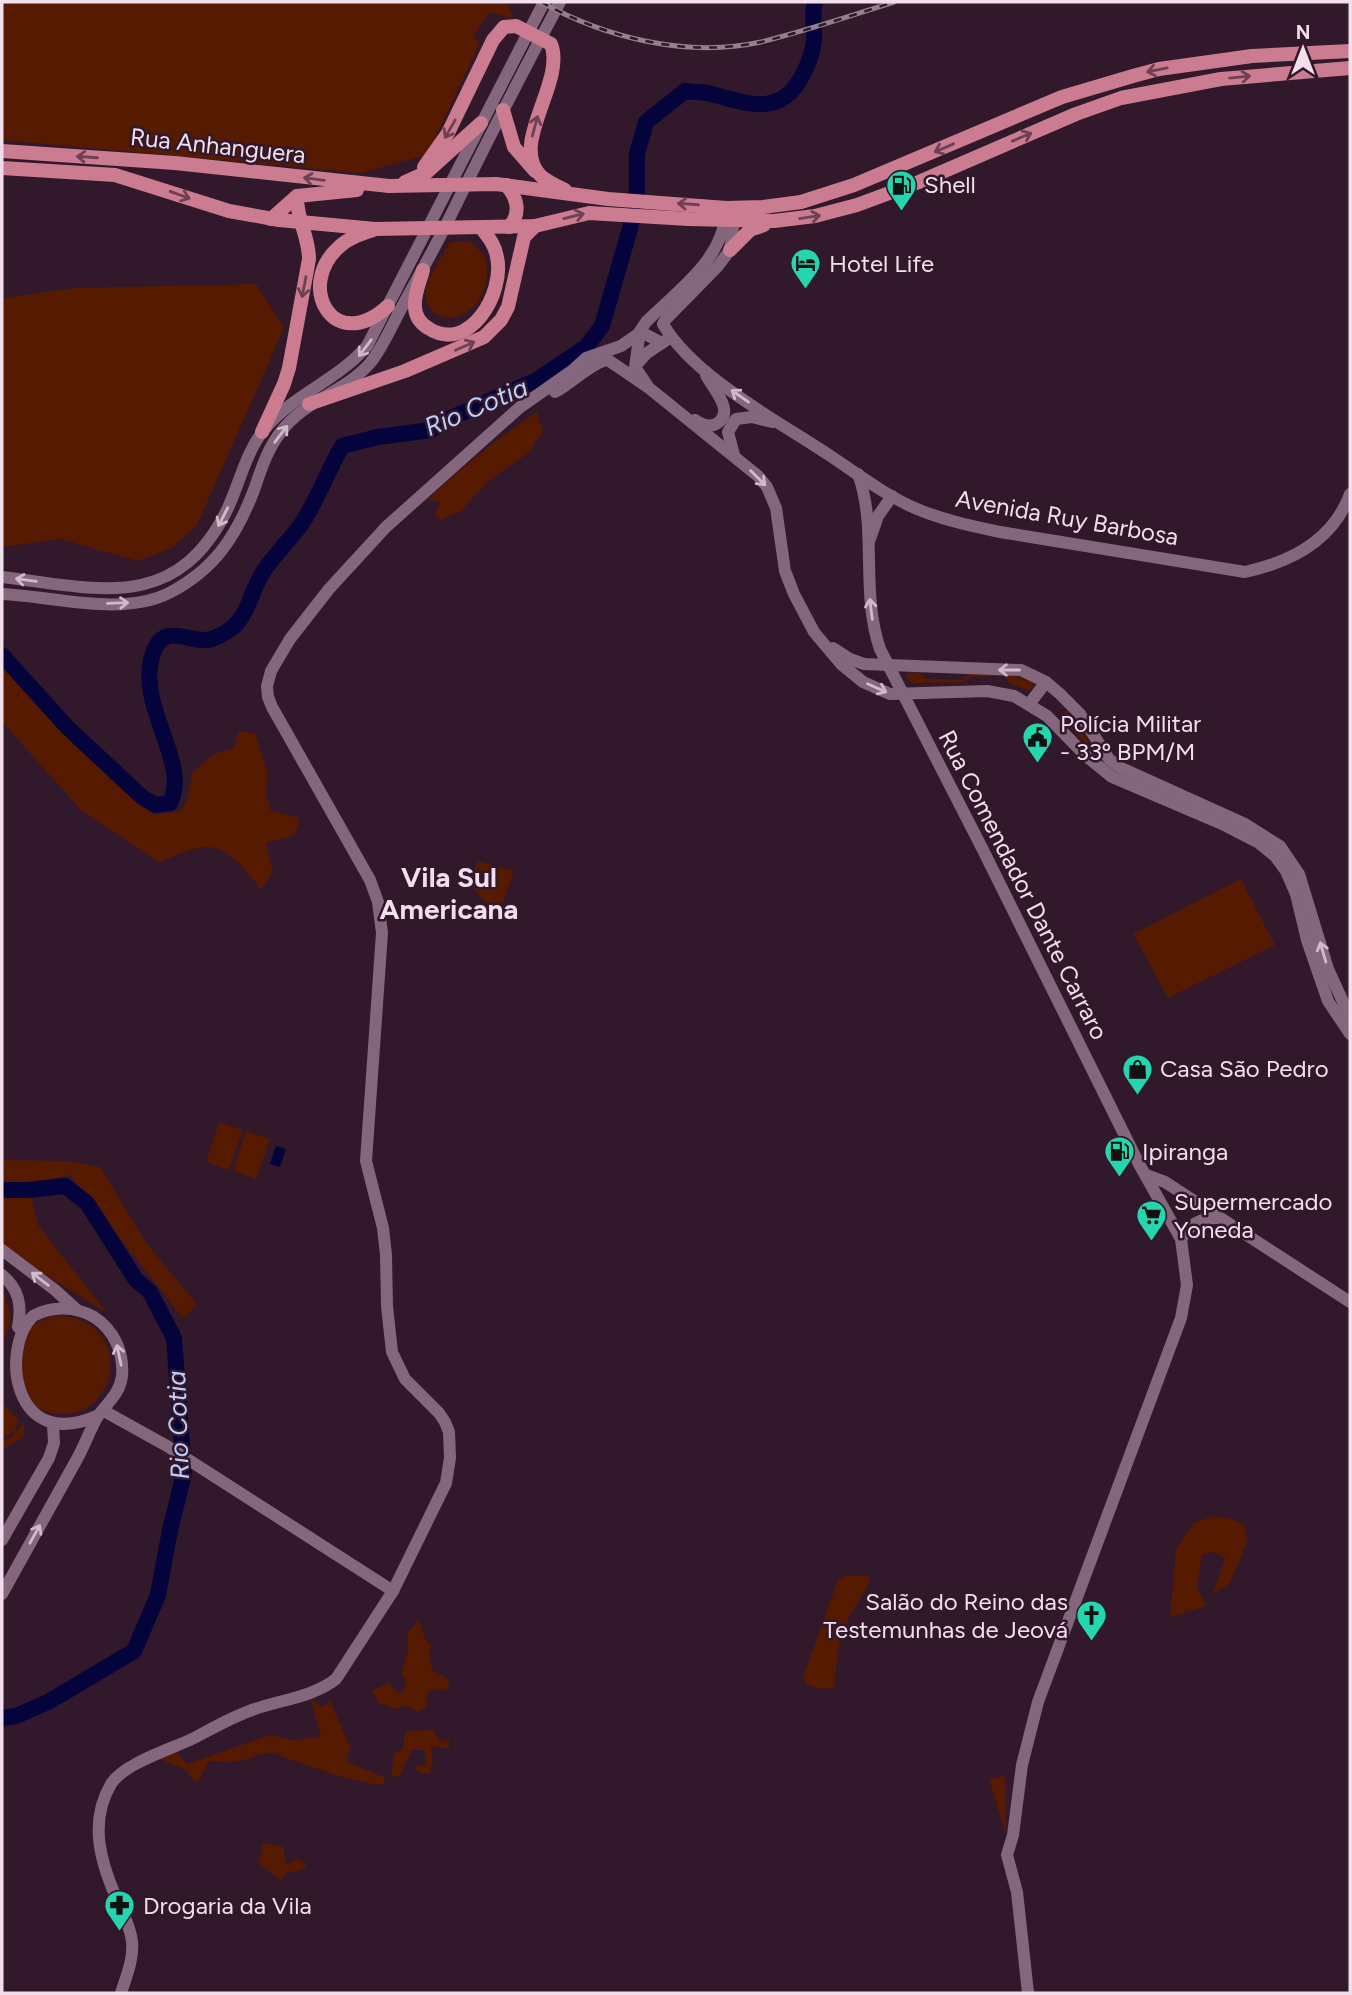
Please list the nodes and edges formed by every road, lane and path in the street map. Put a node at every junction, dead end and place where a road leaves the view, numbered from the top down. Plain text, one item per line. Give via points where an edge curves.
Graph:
1 (544, 2) edge
2 (560, 2) edge
3 (1350, 51) edge
4 (1350, 68) edge
5 (503, 110) junction
6 (484, 117) junction
7 (2, 151) edge
8 (2, 168) edge
9 (539, 174) junction
10 (416, 177) junction
11 (506, 185) junction
12 (389, 186) junction
13 (297, 195) junction
14 (575, 196) junction
15 (606, 206) junction
16 (730, 214) junction
17 (271, 219) junction
18 (300, 221) junction
19 (774, 221) junction
20 (536, 226) junction
21 (509, 227) junction
22 (375, 229) junction
23 (482, 229) junction
24 (722, 250) junction
25 (424, 270) junction
26 (388, 306) junction
27 (641, 331) junction
28 (667, 340) junction
29 (635, 367) junction
30 (705, 371) junction
31 (649, 388) junction
32 (535, 398) junction
33 (309, 404) junction
34 (674, 408) junction
35 (782, 425) junction
36 (262, 432) junction
37 (735, 458) junction
38 (858, 474) junction
39 (1350, 494) edge
40 (892, 496) junction
41 (867, 549) junction
42 (2, 577) edge
43 (2, 594) edge
44 (821, 640) junction
45 (889, 665) junction
46 (1046, 682) junction
47 (902, 695) junction
48 (1064, 698) junction
49 (1030, 704) junction
50 (1047, 716) junction
51 (1346, 1017) edge
52 (1350, 1034) edge
53 (1146, 1175) junction
54 (1217, 1218) junction
55 (1181, 1238) junction
56 (2, 1250) edge
57 (2, 1275) edge
58 (1350, 1302) edge
59 (77, 1310) junction
60 (18, 1326) junction
61 (102, 1413) junction
62 (53, 1425) junction
63 (2, 1540) edge
64 (393, 1591) junction
65 (2, 1594) edge
66 (121, 1993) edge
67 (1028, 1993) edge

1 - 6 main road
2 - 5 main road
3 -> 16 main road via 1252,56 1159,69 1062,97 842,190
19 -> 4 main road via 857,205 1121,98 1195,82
5 - 9 main road via 514,146
5 - 25 main road
6 - 10 main road via 438,164
6 - 26 main road
12 -> 7 main road, Rua Anhanguera via 175,163
8 -> 17 main road, Rua Anhanguera via 115,175 229,211
9 -> 10 main road via 533,160 533,135 553,73 554,52 551,44 516,26 504,27 493,40 448,133
9 - 14 main road
10 - 12 main road
11 - 12 main road, Rua Anhanguera
11 - 14 main road, Rua Anhanguera
11 - 21 main road via 517,211
12 - 13 main road
13 - 17 main road
13 - 18 main road
14 - 15 main road, Rua Anhanguera
15 - 16 main road
20 -> 15 main road, Rua Anhanguera
16 - 19 main road
16 - 24 main road
17 - 18 main road, Rua Anhanguera
18 - 22 main road, Rua Anhanguera
18 -> 36 main road via 309,246 307,269 289,368
19 - 24 main road via 750,230
20 - 21 main road, Rua Anhanguera
33 -> 20 main road via 405,372 484,337 502,320 524,237
21 - 23 main road, Rua Anhanguera
22 - 23 main road, Rua Anhanguera
22 - 26 main road via 334,251 322,273 320,294 331,316 341,322 365,323
23 - 25 main road via 494,244 498,279 495,295 478,320 445,334 426,327 415,304
24 - 27 main road
24 - 28 main road via 718,266 663,324
25 - 33 main road via 370,362
26 -> 36 main road via 356,359 303,394
27 - 28 main road, Avenida Ruy Barbosa
27 - 29 main road
27 - 32 main road via 621,346 586,358
28 - 29 main road via 646,353
28 - 30 main road, Avenida Ruy Barbosa
29 - 31 main road
30 - 34 main road via 722,402 723,416 709,426
35 -> 30 main road, Avenida Ruy Barbosa
31 - 32 main road via 608,360 550,395
31 - 34 main road
32 - 64 main road via 439,477 367,546 290,639 267,686 284,732 379,902 382,933 366,1161 383,1228 392,1352 405,1379 439,1412 450,1443 446,1483
43 -> 33 main road via 127,603 166,595 188,582 221,553 243,516 272,446
34 - 37 main road
35 - 37 main road via 752,417 736,419 728,432
35 - 38 main road, Avenida Ruy Barbosa
36 -> 42 main road via 214,535 199,555 175,572 136,588 107,589
37 -> 44 main road via 758,476 773,497 785,571
38 - 40 main road, Avenida Ruy Barbosa
38 - 41 main road, Rua Comendador Dante Carraro via 864,490
39 - 40 main road, Avenida Ruy Barbosa via 1324,536 1308,549 1244,572 974,527
40 - 41 main road via 878,516
45 -> 41 main road, Rua Comendador Dante Carraro via 872,619
44 - 45 main road via 850,660
44 -> 47 main road via 863,682
46 -> 45 main road via 1021,670
45 - 47 main road, Rua Comendador Dante Carraro
46 - 48 main road
46 - 49 main road
47 - 49 main road via 986,691 1014,695
47 - 53 main road, Rua Comendador Dante Carraro
48 - 50 main road
51 -> 48 main road via 1299,874 1280,846 1245,824 1119,767
49 - 50 main road
50 - 51 main road via 1112,777 1222,824 1275,856 1294,887 1328,1001
51 - 52 main road
53 - 54 main road via 1165,1182
53 - 55 main road, Rua Comendador Dante Carraro
54 - 55 main road via 1192,1224
54 - 58 main road
55 - 67 main road, Rua Comendador Dante Carraro via 1187,1285 1181,1318 1046,1680 1022,1765 1007,1855 1017,1892
59 -> 56 main road
57 - 60 main road via 20,1301
59 - 60 main road via 45,1310
61 -> 59 main road via 116,1396 122,1358 102,1322
60 - 62 main road via 5,1354 6,1384 23,1410
61 - 62 main road via 72,1425
61 - 64 main road via 194,1463
65 -> 61 main road
62 - 63 main road via 49,1458
64 - 66 main road via 344,1669 323,1689 249,1710 152,1757 112,1783 100,1816 98,1842 133,1943

